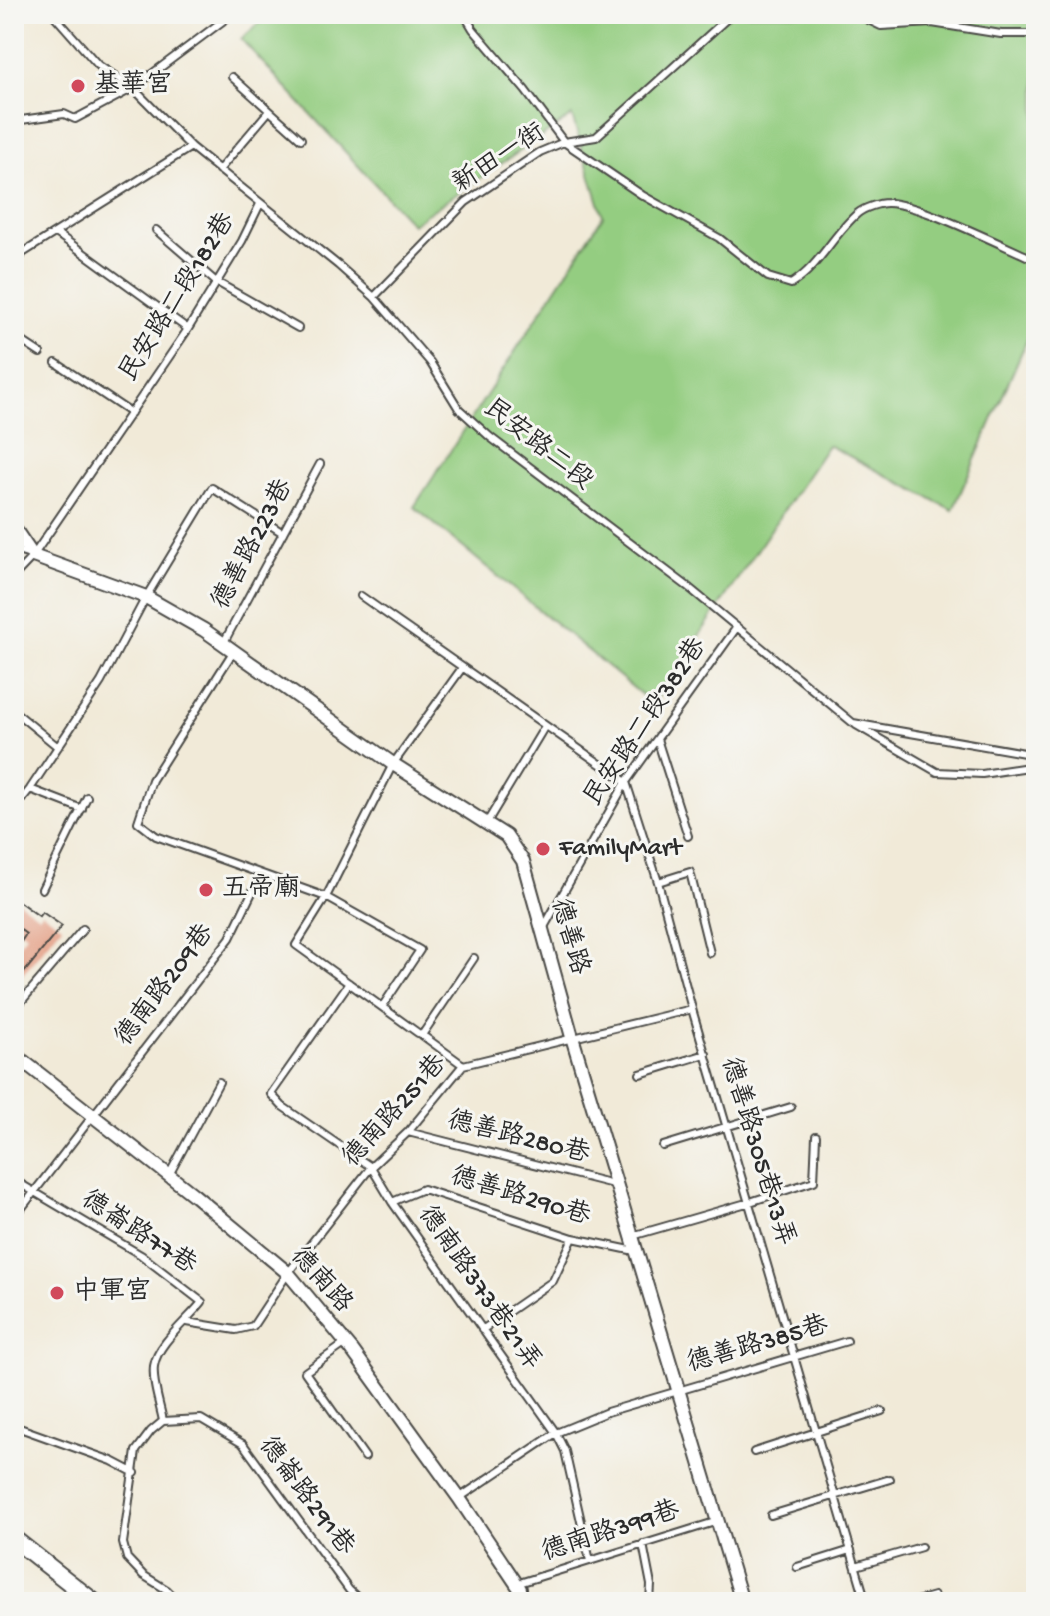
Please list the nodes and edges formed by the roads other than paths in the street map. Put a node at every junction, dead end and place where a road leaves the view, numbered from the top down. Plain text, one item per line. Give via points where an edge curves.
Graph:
1 (53, 14) edge
2 (232, 14) edge
3 (464, 14) edge
4 (732, 14) edge
5 (856, 14) edge
6 (1036, 34) edge
7 (232, 77) dead end
8 (133, 88) junction
9 (269, 111) junction
10 (14, 121) edge
11 (301, 139) dead end
12 (564, 142) junction
13 (191, 147) junction
14 (219, 170) junction
15 (260, 204) junction
16 (156, 230) dead end
17 (56, 233) junction
18 (16, 255) edge
19 (1036, 260) edge
20 (215, 281) junction
21 (374, 297) junction
22 (298, 328) dead end
23 (188, 329) junction
24 (14, 336) edge
25 (40, 353) dead end
26 (56, 363) dead end
27 (131, 413) junction
28 (320, 464) dead end
29 (14, 528) edge
30 (283, 533) junction
31 (14, 550) edge
32 (33, 556) junction
33 (14, 576) edge
34 (361, 596) dead end
35 (146, 597) junction
36 (737, 627) junction
37 (228, 648) junction
38 (462, 668) junction
39 (14, 711) edge
40 (853, 723) junction
41 (545, 726) junction
42 (657, 739) junction
43 (58, 747) junction
44 (1036, 755) edge
45 (393, 764) junction
46 (1036, 766) edge
47 (626, 782) junction
48 (30, 789) junction
49 (87, 797) dead end
50 (14, 809) edge
51 (82, 809) junction
52 (486, 824) junction
53 (688, 836) dead end
54 (261, 874) junction
55 (658, 882) junction
56 (42, 889) dead end
57 (326, 897) junction
58 (544, 927) junction
59 (83, 929) dead end
60 (710, 953) dead end
61 (474, 958) dead end
62 (349, 983) junction
63 (382, 1007) junction
64 (692, 1009) junction
65 (14, 1010) edge
66 (418, 1033) dead end
67 (572, 1037) junction
68 (14, 1054) edge
69 (706, 1054) junction
70 (463, 1065) junction
71 (640, 1074) dead end
72 (219, 1082) dead end
73 (791, 1107) dead end
74 (92, 1115) junction
75 (727, 1126) junction
76 (408, 1132) junction
77 (816, 1136) dead end
78 (663, 1146) dead end
79 (371, 1167) junction
80 (169, 1175) junction
81 (14, 1180) edge
82 (617, 1185) junction
83 (34, 1191) junction
84 (392, 1202) junction
85 (750, 1202) junction
86 (14, 1218) edge
87 (632, 1236) junction
88 (573, 1238) junction
89 (638, 1252) junction
90 (288, 1273) junction
91 (187, 1322) junction
92 (482, 1330) junction
93 (847, 1341) dead end
94 (346, 1343) junction
95 (795, 1356) junction
96 (679, 1390) junction
97 (882, 1411) dead end
98 (163, 1421) junction
99 (14, 1426) edge
100 (556, 1433) junction
101 (817, 1433) junction
102 (754, 1452) dead end
103 (365, 1457) dead end
104 (135, 1473) junction
105 (890, 1479) dead end
106 (836, 1497) junction
107 (459, 1498) junction
108 (771, 1515) dead end
109 (718, 1521) junction
110 (14, 1539) edge
111 (643, 1544) junction
112 (921, 1547) dead end
113 (851, 1550) junction
114 (590, 1561) junction
115 (856, 1566) junction
116 (797, 1567) dead end
117 (516, 1584) junction
118 (75, 1596) edge
119 (934, 1596) dead end
120 (94, 1602) edge
121 (179, 1602) edge
122 (362, 1602) edge
123 (521, 1602) edge
124 (650, 1602) edge
125 (742, 1602) edge
126 (866, 1602) edge
127 (913, 1602) edge

1 - 8 lane, 民安路二段 via 98,65
2 - 8 lane
3 - 12 lane
4 - 12 lane, 新田一街 via 596,137
5 - 6 lane via 881,26 932,23
7 - 9 lane
8 - 10 lane via 75,119 64,114
8 - 13 lane, 民安路二段
9 - 11 lane
9 - 14 lane
12 - 19 lane via 719,238 768,277 791,284 807,275 861,210 887,203 919,210
12 - 21 lane, 新田一街 via 540,152 466,202
13 - 14 lane, 民安路二段
13 - 17 lane
14 - 15 lane, 民安路二段
15 - 20 lane, 民安路二段182巷
15 - 21 lane, 民安路二段
16 - 20 lane
17 - 18 lane
17 - 23 lane
20 - 22 lane
20 - 23 lane, 民安路二段182巷
21 - 36 lane, 民安路二段 via 430,362 459,409
23 - 27 lane, 民安路二段182巷
24 - 25 lane
26 - 27 lane, 民安路二段182巷
27 - 32 lane, 民安路二段182巷
28 - 30 lane, 德善路223巷
29 - 32 street
30 - 35 lane via 212,488
30 - 37 lane, 德善路223巷
31 - 32 lane, 德善路
32 - 33 lane, 民安路二段182巷
32 - 35 street, 德善路
34 - 38 lane
35 - 37 street, 德善路
35 - 43 lane via 101,682
36 - 40 lane, 民安路二段
36 - 42 lane, 民安路二段382巷
37 - 45 street, 德善路
37 - 54 lane, 德善路223巷 via 152,780 138,822 156,836
38 - 41 lane
38 - 45 lane
39 - 43 lane
40 - 44 lane, 民安路二段
40 - 46 lane via 937,772 982,774
41 - 47 lane
41 - 52 lane
42 - 47 lane, 民安路二段382巷
42 - 53 lane
43 - 48 lane
45 - 52 street, 德善路
45 - 57 lane
47 - 55 lane, 德善路305巷13弄
47 - 58 lane, 民安路二段382巷
48 - 50 lane
48 - 51 lane
49 - 51 lane
51 - 56 lane
52 - 58 street, 德善路 via 506,836 523,861
54 - 57 lane
54 - 74 lane, 德南路209巷 via 230,938
55 - 60 lane via 690,872
55 - 64 lane, 德善路305巷13弄
57 - 62 lane via 296,945
57 - 63 lane via 420,950
58 - 67 street, 德善路
59 - 65 lane
61 - 70 lane via 422,1035
62 - 63 lane
62 - 79 lane via 271,1094
63 - 66 lane
64 - 67 lane, 德南路251巷
64 - 69 lane, 德善路305巷13弄
67 - 70 lane, 德南路251巷
67 - 82 street, 德善路
68 - 74 street, 德南路
69 - 71 lane
69 - 75 lane, 德善路305巷13弄
70 - 76 lane, 德南路251巷
72 - 80 lane
73 - 75 lane
74 - 80 street, 德南路
74 - 83 lane, 德南路209巷
75 - 78 lane
75 - 85 lane, 德善路305巷13弄
76 - 79 lane, 德南路251巷
76 - 82 lane, 德善路280巷
77 - 85 lane via 814,1181
79 - 84 lane, 德南路373巷21弄
79 - 90 lane, 德南路251巷
80 - 90 street, 德南路
81 - 83 lane, 德崙路77巷
82 - 87 street, 德善路
83 - 86 lane, 德南路209巷
83 - 91 lane, 德崙路77巷 via 141,1255 202,1302
84 - 88 lane, 德善路290巷 via 423,1189
84 - 92 lane, 德南路373巷21弄
85 - 87 lane
85 - 95 lane, 德善路305巷13弄
87 - 89 street, 德善路
88 - 89 lane, 德善路290巷
88 - 92 lane via 553,1281
89 - 96 street, 德善路
90 - 91 lane, 德南路251巷 via 253,1326 236,1330
90 - 94 street, 德南路
91 - 98 lane via 161,1346 153,1369
92 - 100 lane, 德南路373巷21弄
93 - 95 lane, 德善路385巷
94 - 103 lane via 305,1372
94 - 107 street, 德南路
95 - 96 lane, 德善路385巷
95 - 101 lane, 德善路305巷13弄
96 - 100 lane, 德善路385巷
96 - 109 street, 德善路
97 - 101 lane
98 - 104 lane via 136,1451
98 - 122 lane, 德崙路291巷 via 201,1419 243,1444
99 - 104 lane
100 - 107 lane, 德善路385巷
100 - 114 lane, 德南路373巷21弄 via 565,1451
101 - 102 lane
101 - 106 lane, 德善路305巷13弄
104 - 121 lane via 123,1543 127,1558
105 - 106 lane
106 - 108 lane
106 - 113 lane, 德善路305巷13弄
107 - 117 street, 德南路
109 - 111 lane, 德南路399巷
109 - 125 street, 德善路
110 - 118 street
111 - 114 lane, 德南路399巷
111 - 124 lane
112 - 115 lane
113 - 115 lane, 德善路305巷13弄
113 - 116 lane
114 - 117 lane, 德南路399巷
115 - 126 lane, 德善路305巷13弄
117 - 123 street, 德南路
118 - 120 street
119 - 127 lane

